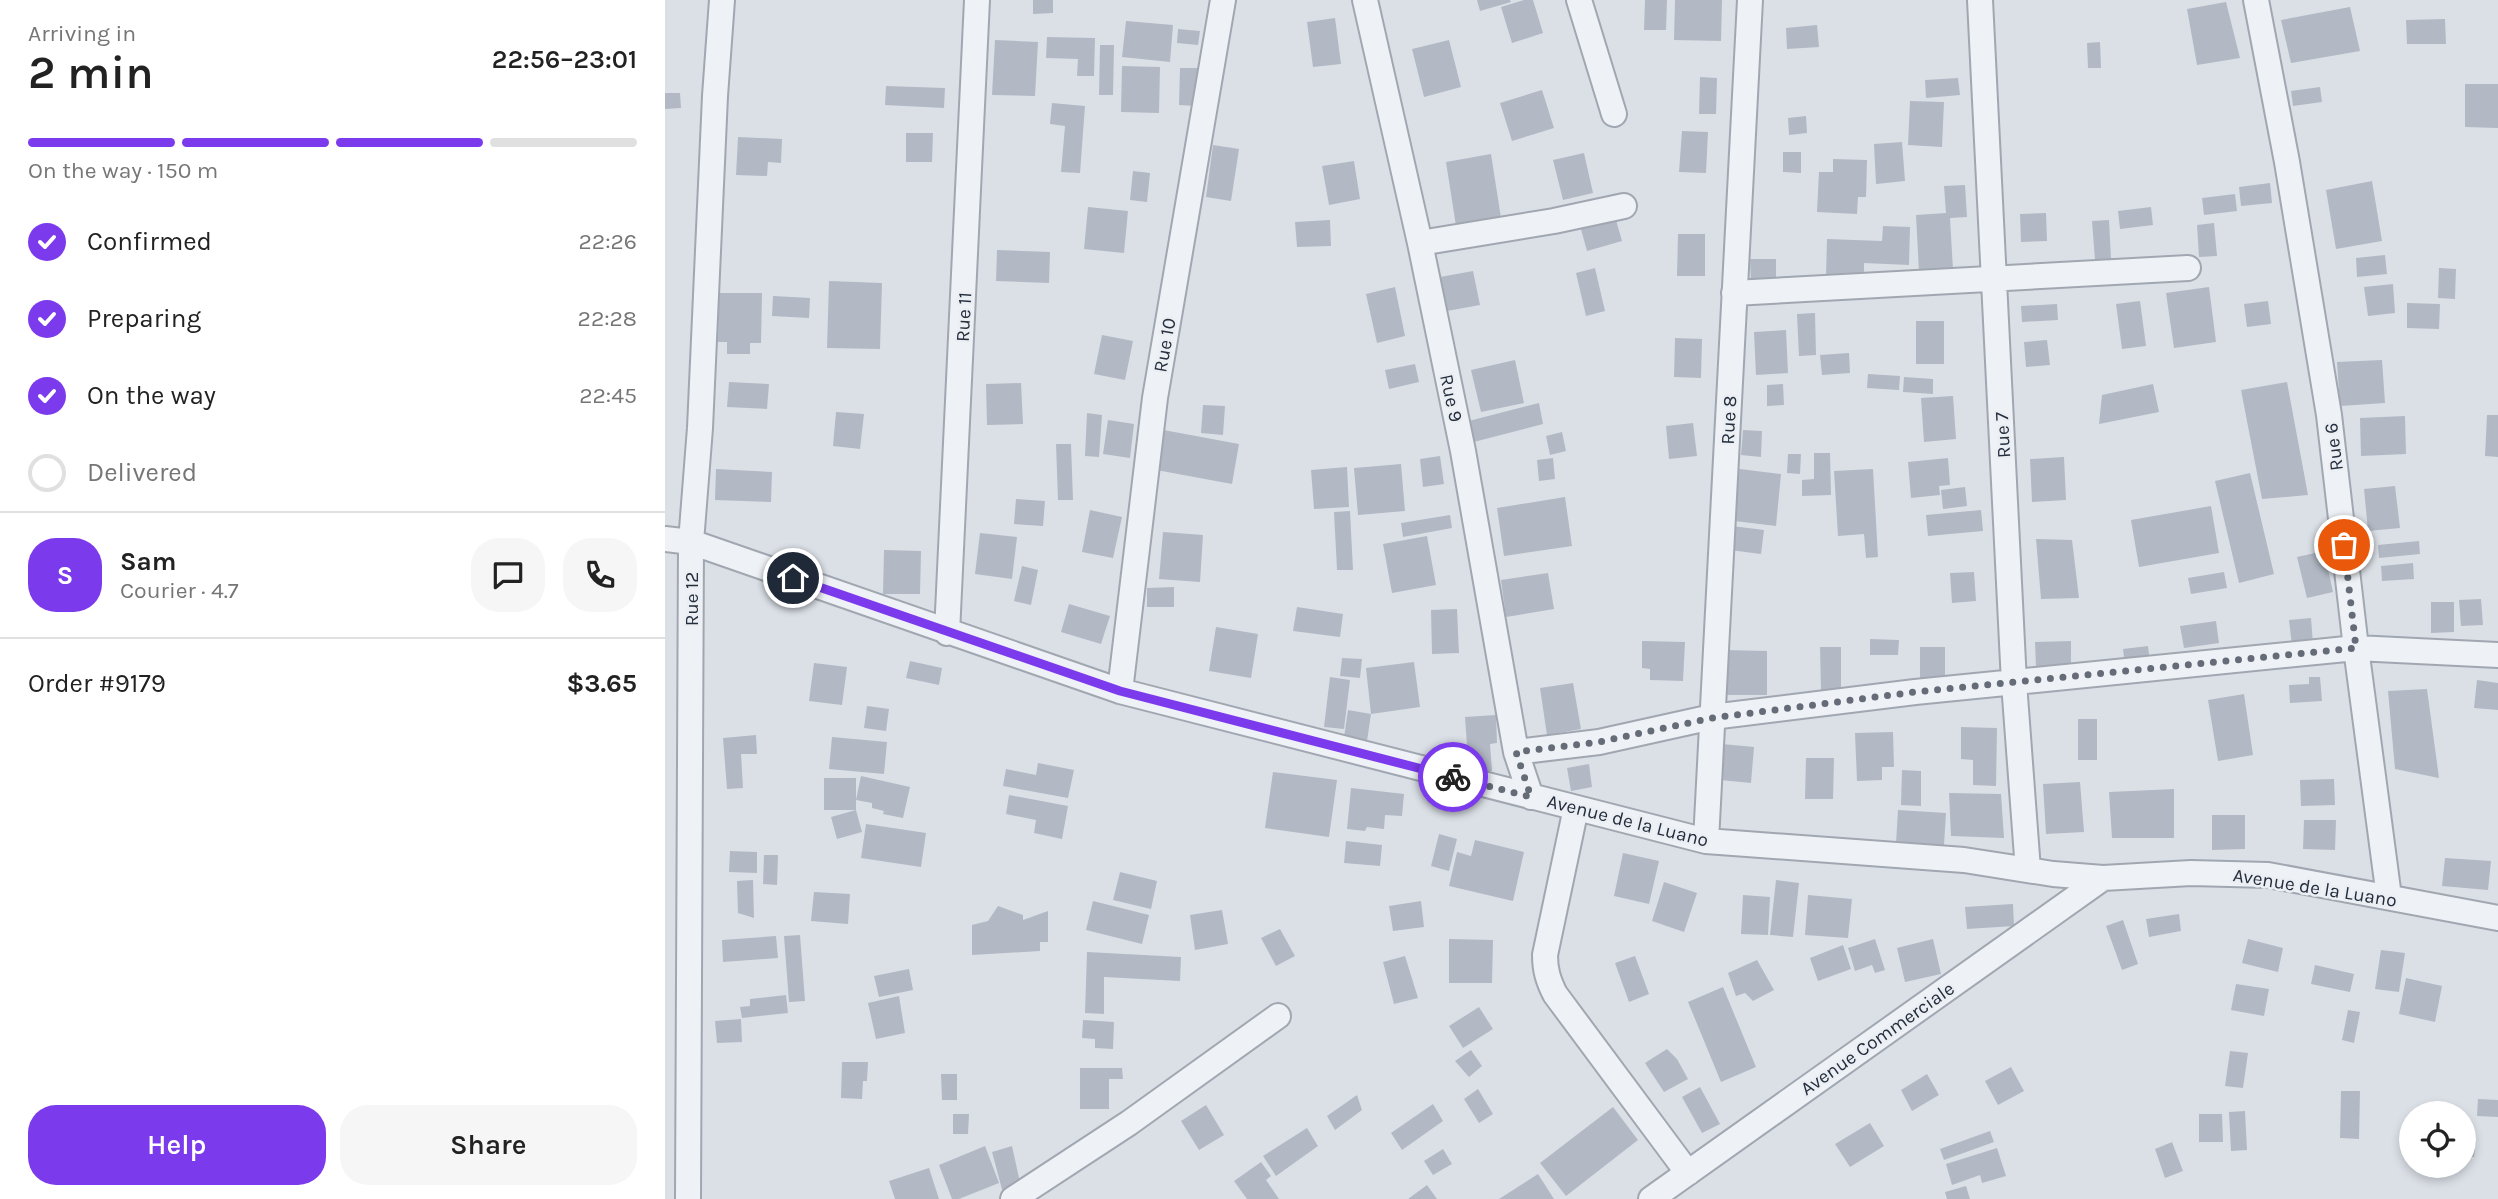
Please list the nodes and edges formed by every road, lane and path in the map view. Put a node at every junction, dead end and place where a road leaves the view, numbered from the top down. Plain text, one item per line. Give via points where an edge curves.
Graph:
1 (722, 0) edge
2 (977, 0) edge
3 (1223, 0) edge
4 (1365, 0) edge
5 (1579, 0) edge
6 (1751, 0) edge
7 (1980, 0) edge
8 (2256, 0) edge
9 (1614, 114) dead end
10 (1624, 206) dead end
11 (1420, 243) junction
12 (2188, 268) dead end
13 (1994, 279) junction
14 (1734, 293) junction
15 (665, 539) edge
16 (691, 542) junction
17 (947, 633) junction
18 (2356, 648) junction
19 (2498, 655) edge
20 (2014, 683) junction
21 (1120, 691) junction
22 (1712, 718) junction
23 (1516, 752) junction
24 (1531, 797) junction
25 (1576, 807) junction
26 (1706, 841) junction
27 (2028, 870) junction
28 (2103, 878) junction
29 (2389, 897) junction
30 (2498, 918) edge
31 (1278, 1016) dead end
32 (1688, 1173) junction
33 (688, 1199) edge
34 (1013, 1199) edge
35 (1651, 1199) edge

1 - 16 street, Rue 12
2 - 17 street, Rue 11
3 - 21 street, Rue 10 via 1155,398
4 - 11 street, Rue 9
5 - 9 street
6 - 14 street, Rue 8
7 - 13 street, Rue 7
8 - 18 street, Rue 6 via 2329,415
10 - 11 street
11 - 23 street, Rue 9 via 1463,451
12 - 13 street
13 - 14 street
13 - 20 street, Rue 7
14 - 22 street, Rue 8
15 - 16 street, Avenue de la Luano
16 - 17 street, Avenue de la Luano
16 - 33 street, Rue 12
17 - 21 street, Avenue de la Luano
18 - 19 street
18 - 20 street
18 - 29 street, Rue 6
20 - 22 street
20 - 27 street, Rue 7
21 - 24 street, Avenue de la Luano
22 - 23 street via 1599,742
22 - 26 street, Rue 8
23 - 24 street, Rue 9
24 - 25 street, Avenue de la Luano
25 - 26 street, Avenue de la Luano
25 - 32 street via 1545,955 1548,981
26 - 27 street, Avenue de la Luano via 1964,860
27 - 28 street, Avenue de la Luano
28 - 29 street, Avenue de la Luano via 2191,873 2268,876
28 - 32 street, Avenue Commerciale
29 - 30 street, Avenue de la Luano
31 - 34 street
32 - 35 street, Avenue Commerciale

